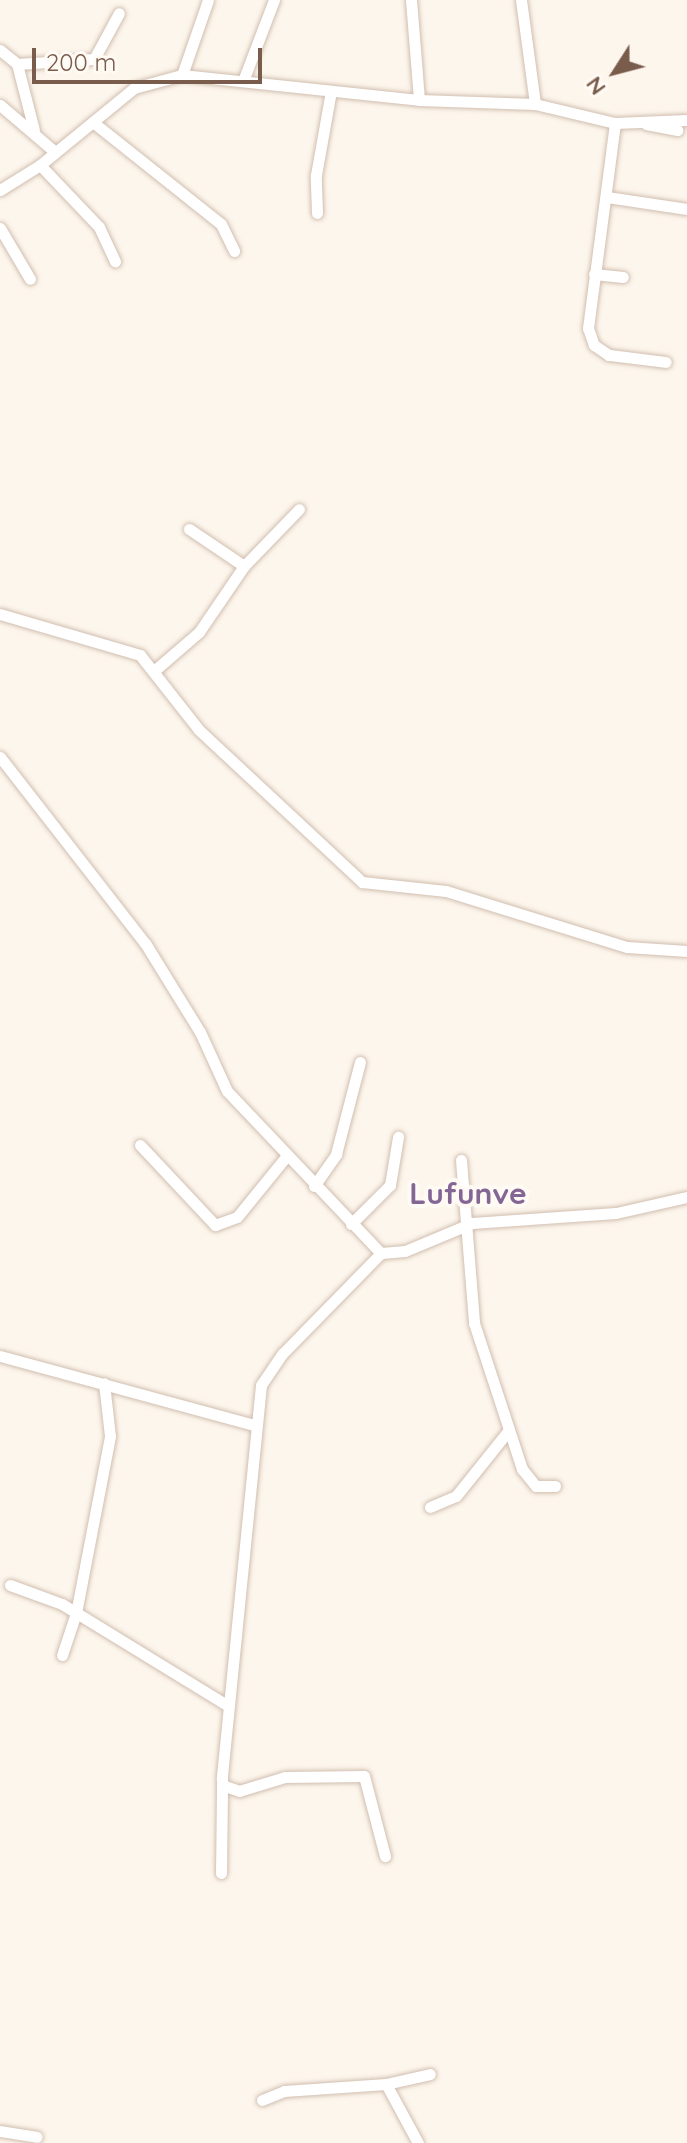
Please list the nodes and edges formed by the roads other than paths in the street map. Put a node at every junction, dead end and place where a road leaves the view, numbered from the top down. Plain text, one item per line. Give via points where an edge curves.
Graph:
1 (208, 0) edge
2 (274, 0) edge
3 (411, 0) edge
4 (521, 0) edge
5 (119, 13) dead end
6 (0, 50) edge
7 (17, 64) junction
8 (182, 75) junction
9 (243, 81) junction
10 (331, 91) junction
11 (419, 100) junction
12 (535, 104) junction
13 (0, 105) edge
14 (687, 120) edge
15 (642, 121) junction
16 (94, 123) junction
17 (615, 123) junction
18 (34, 130) junction
19 (677, 130) dead end
20 (55, 152) junction
21 (40, 165) junction
22 (0, 190) edge
23 (607, 197) junction
24 (687, 209) edge
25 (317, 213) dead end
26 (0, 228) edge
27 (234, 251) dead end
28 (115, 262) dead end
29 (594, 274) junction
30 (623, 277) dead end
31 (30, 279) dead end
32 (666, 362) dead end
33 (299, 509) dead end
34 (189, 529) dead end
35 (244, 566) junction
36 (0, 614) edge
37 (155, 670) junction
38 (0, 757) edge
39 (6, 771) edge
40 (687, 951) edge
41 (360, 1062) dead end
42 (398, 1137) dead end
43 (140, 1145) dead end
44 (285, 1158) junction
45 (461, 1160) dead end
46 (314, 1186) junction
47 (687, 1197) edge
48 (351, 1224) junction
49 (464, 1226) junction
50 (381, 1253) junction
51 (0, 1356) edge
52 (104, 1383) junction
53 (254, 1425) junction
54 (508, 1431) junction
55 (555, 1486) dead end
56 (430, 1507) dead end
57 (10, 1585) dead end
58 (76, 1613) junction
59 (62, 1655) dead end
60 (227, 1705) junction
61 (222, 1785) junction
62 (385, 1856) dead end
63 (221, 1873) dead end
64 (430, 2074) dead end
65 (386, 2084) junction
66 (262, 2100) dead end
67 (0, 2131) edge
68 (37, 2137) dead end
69 (418, 2143) edge

1 - 8 street
2 - 9 street
3 - 11 street
4 - 12 street
5 - 7 street via 94,59
6 - 7 street
7 - 18 street
8 - 9 street
8 - 16 street via 134,88
9 - 10 street
10 - 11 street
10 - 25 street via 316,175
11 - 12 street
12 - 17 street
13 - 18 street
14 - 15 street
15 - 17 street
15 - 19 street
16 - 20 street
16 - 27 street via 221,224
17 - 23 street
18 - 20 street
20 - 21 street
21 - 22 street
21 - 28 street via 99,227
23 - 24 street
23 - 29 street
26 - 31 street
29 - 30 street
29 - 32 street via 588,328 594,345 609,355
33 - 35 street
34 - 35 street
35 - 37 street via 199,632
36 - 37 street via 103,640 140,655
37 - 40 street via 199,730 362,882 446,891 627,947
38 - 39 street
39 - 44 street via 145,943 200,1032 227,1091
41 - 46 street via 336,1154
42 - 48 street via 390,1185
43 - 44 street via 215,1225 237,1217
44 - 46 street
45 - 49 street
46 - 48 street
47 - 49 street via 616,1213
48 - 50 street
49 - 50 street via 405,1251
49 - 54 street via 474,1323
50 - 53 street via 282,1354 261,1385
51 - 52 street
52 - 53 street
52 - 58 street via 110,1436
53 - 60 street via 249,1527
54 - 55 street via 528,1481
54 - 56 street via 456,1496
57 - 58 street
58 - 59 street
58 - 60 street
60 - 61 street
61 - 62 street via 243,1791 285,1777 364,1776
61 - 63 street
64 - 65 street
65 - 66 street via 284,2091
65 - 69 street
67 - 68 street

